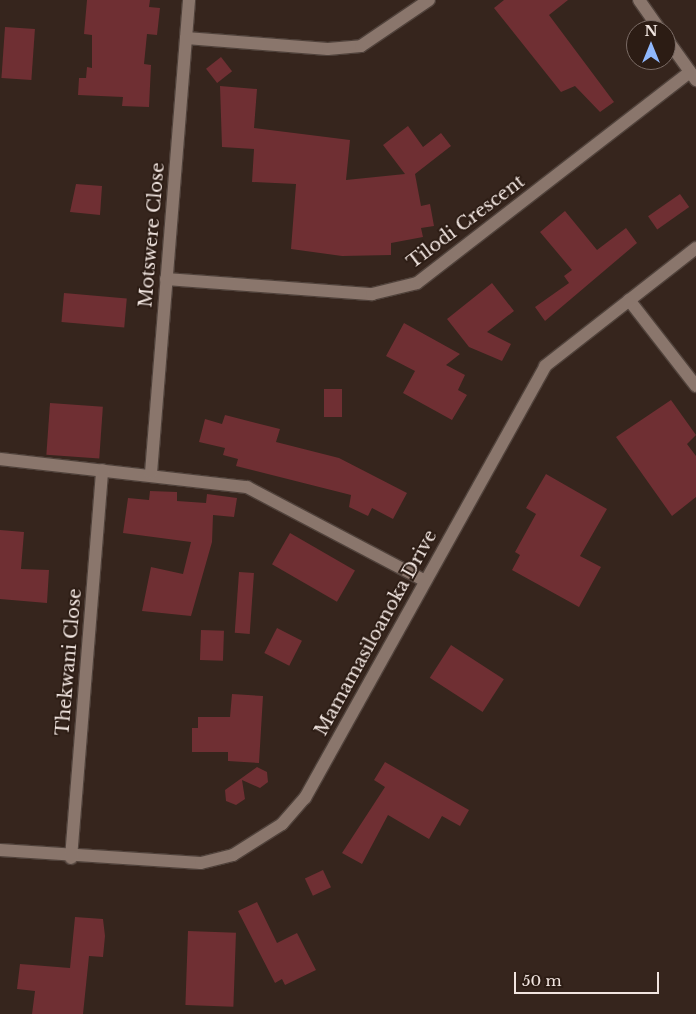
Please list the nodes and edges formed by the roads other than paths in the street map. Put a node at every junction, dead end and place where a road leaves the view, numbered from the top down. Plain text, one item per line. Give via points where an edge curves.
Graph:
1 (189, 0) edge
2 (429, 0) edge
3 (639, 0) edge
4 (653, 20) edge
5 (186, 38) junction
6 (676, 52) edge
7 (693, 76) edge
8 (696, 248) edge
9 (166, 279) junction
10 (628, 300) junction
11 (696, 386) edge
12 (0, 459) edge
13 (102, 470) junction
14 (151, 473) junction
15 (425, 581) junction
16 (0, 850) edge
17 (71, 858) junction

1 - 5 street, Motswere Close
2 - 5 street via 361,46 328,49
3 - 4 street
5 - 9 street, Motswere Close
6 - 7 street
7 - 9 street, Tilodi Crescent via 417,283 372,294
8 - 10 street, Mamamasiloanoka Drive
9 - 14 street, Motswere Close
10 - 11 street
10 - 15 street, Mamamasiloanoka Drive via 545,366
12 - 13 street
13 - 14 street
13 - 17 street, Thekwani Close
14 - 15 street via 247,487
15 - 17 street, Mamamasiloanoka Drive via 305,798 282,824 233,855 201,863
16 - 17 street, Mamamasiloanoka Drive

